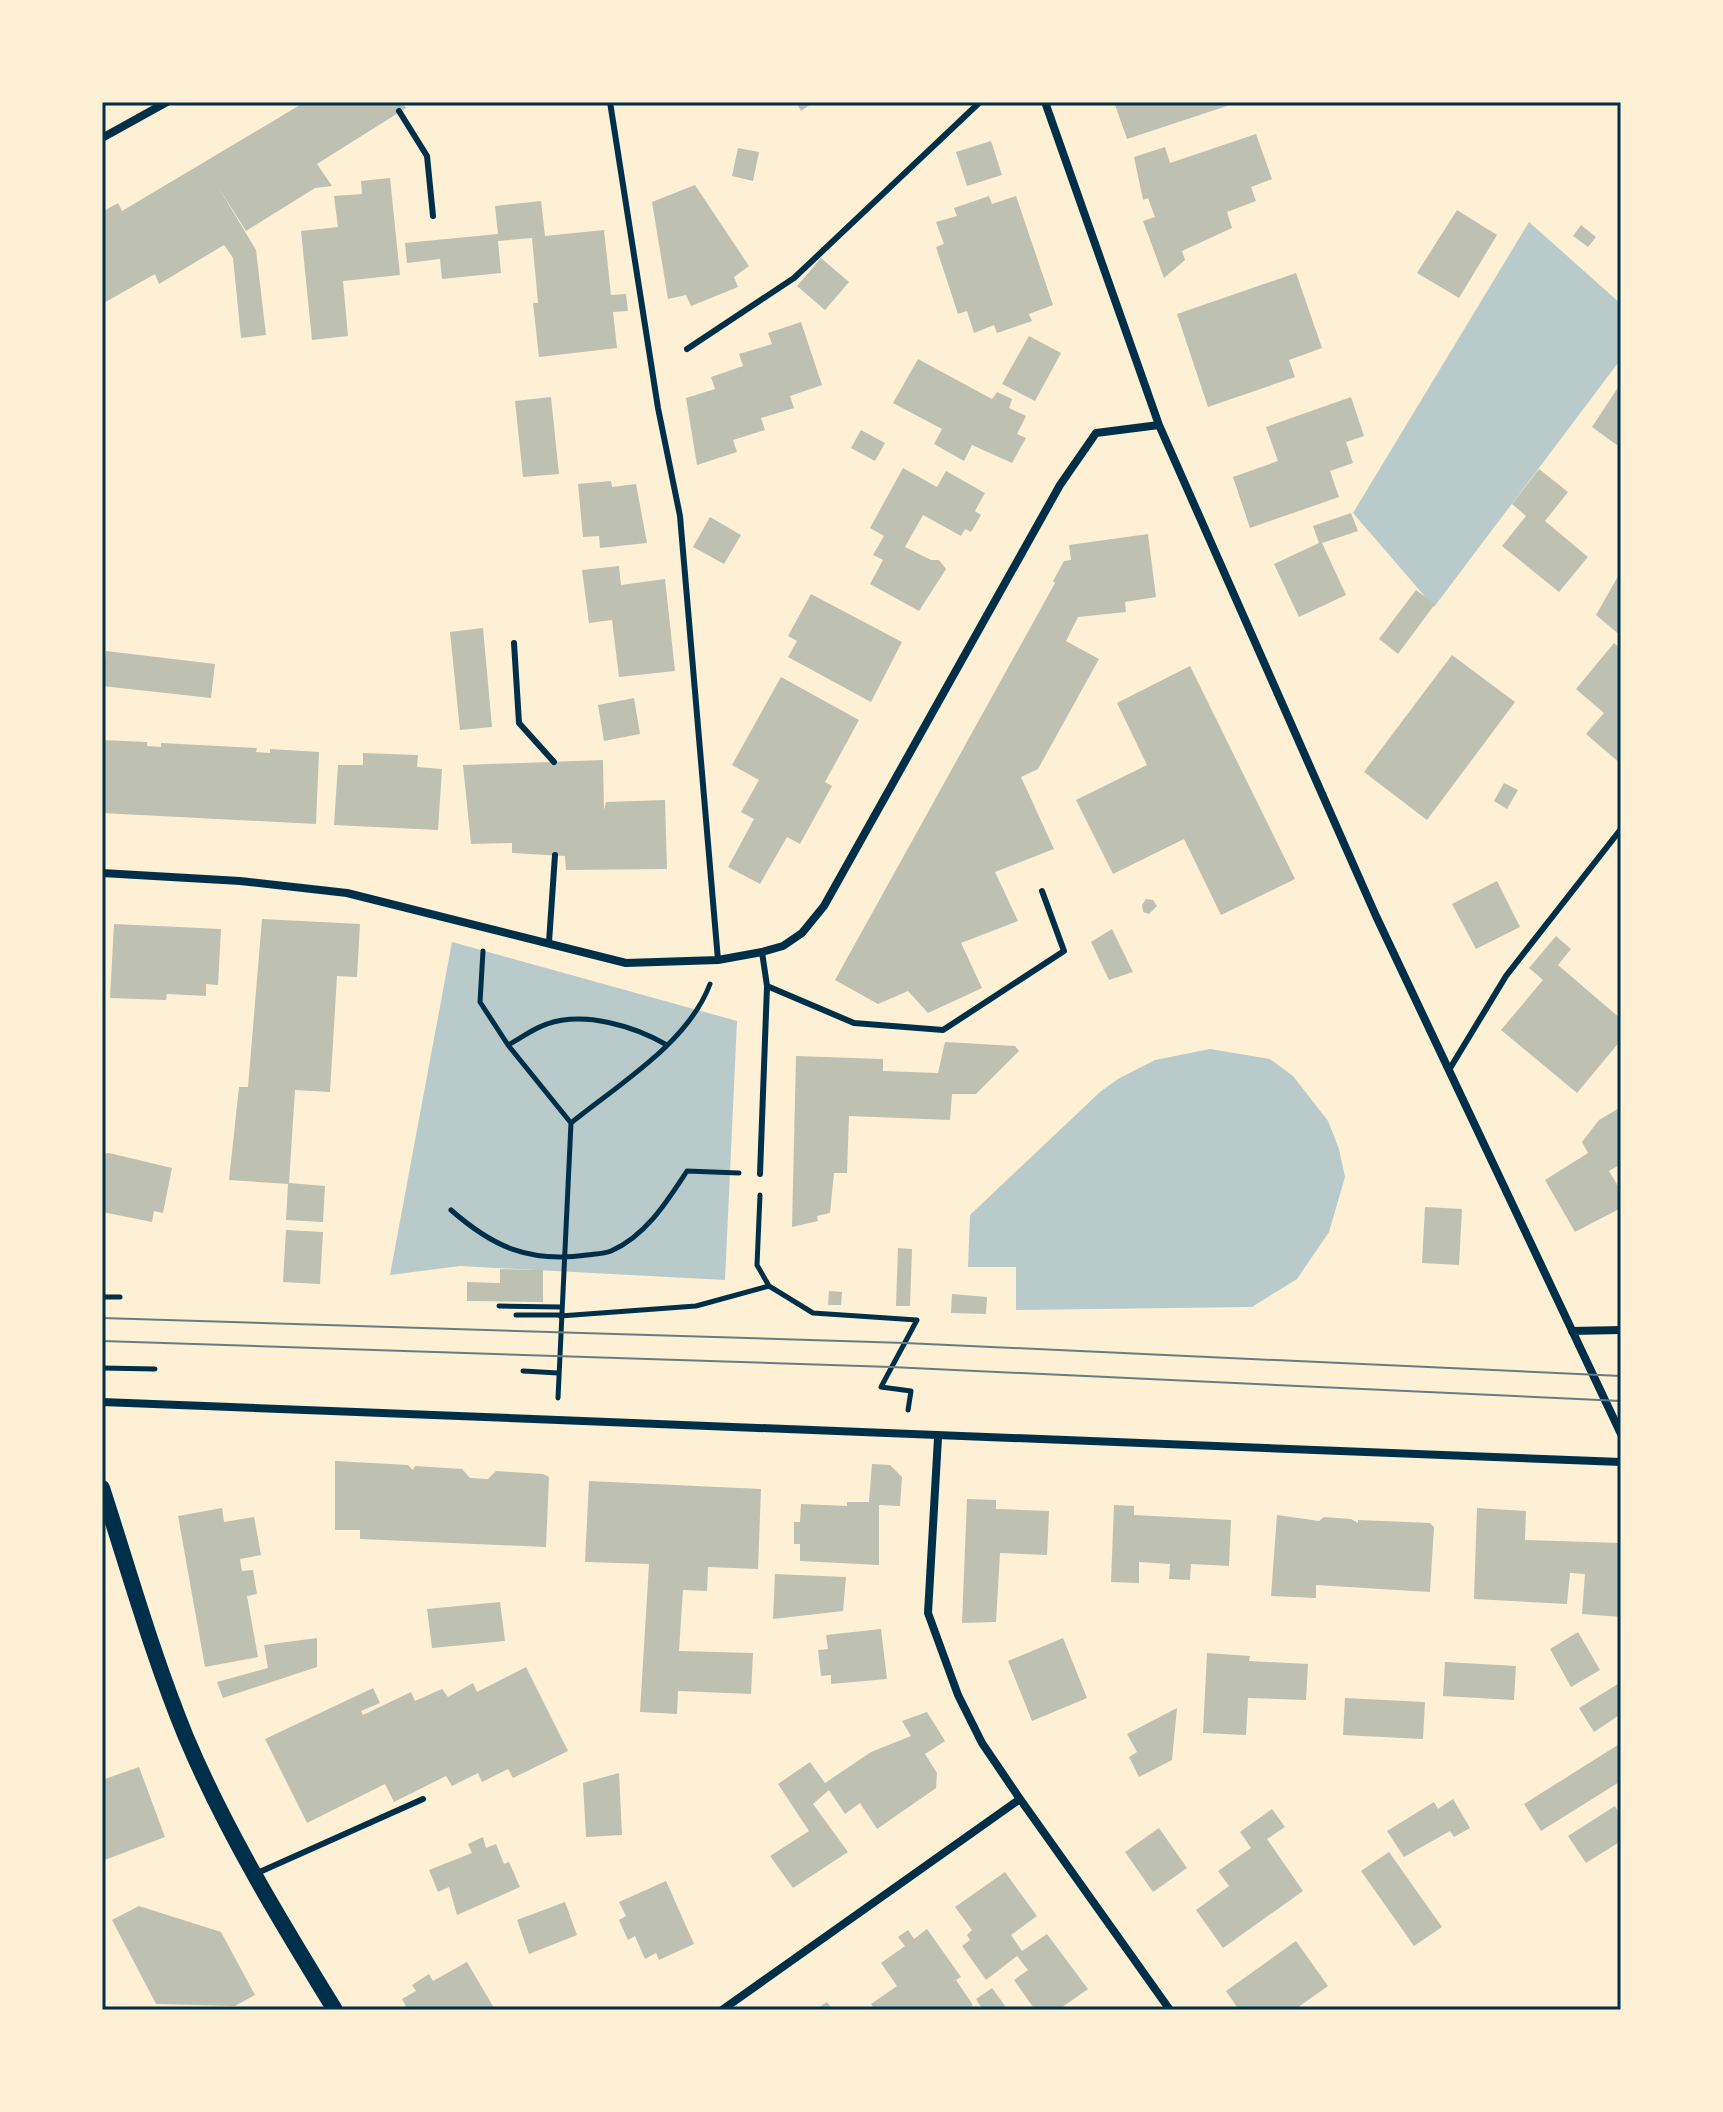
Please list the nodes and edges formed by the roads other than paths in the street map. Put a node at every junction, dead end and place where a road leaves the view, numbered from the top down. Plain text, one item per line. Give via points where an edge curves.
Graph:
1 (167, 102) edge
2 (610, 102) edge
3 (980, 102) edge
4 (1045, 102) edge
5 (399, 111) dead end
6 (102, 138) edge
7 (433, 216) dead end
8 (687, 349) dead end
9 (1159, 425) junction
10 (514, 643) dead end
11 (554, 762) dead end
12 (1621, 829) edge
13 (555, 855) dead end
14 (102, 873) edge
15 (1042, 891) dead end
16 (549, 942) junction
17 (762, 952) junction
18 (718, 960) junction
19 (767, 986) junction
20 (1449, 1070) junction
21 (760, 1174) road end
22 (1621, 1330) edge
23 (1572, 1331) junction
24 (102, 1402) edge
25 (1621, 1434) edge
26 (938, 1438) junction
27 (1621, 1462) edge
28 (102, 1488) edge
29 (423, 1799) dead end
30 (1020, 1799) junction
31 (255, 1874) junction
32 (335, 2010) edge
33 (722, 2010) edge
34 (1170, 2010) edge

1 - 6 street
2 - 18 lane via 680,516
3 - 8 lane via 794,278
4 - 9 street
5 - 7 lane via 427,156
9 - 17 street via 1096,433 1060,485 824,906 802,933
9 - 20 street
10 - 11 lane via 519,723
12 - 20 lane via 1506,976
13 - 16 lane
14 - 16 street via 347,893
15 - 19 lane via 1064,951 943,1030 854,1023
16 - 18 street via 626,963
17 - 18 street
17 - 19 lane
19 - 21 lane
20 - 23 street
22 - 23 street
23 - 25 street
24 - 26 street
26 - 27 street
26 - 30 street via 928,1613 958,1695
28 - 31 main road via 185,1735
29 - 31 lane
30 - 33 street
30 - 34 street
31 - 32 main road

